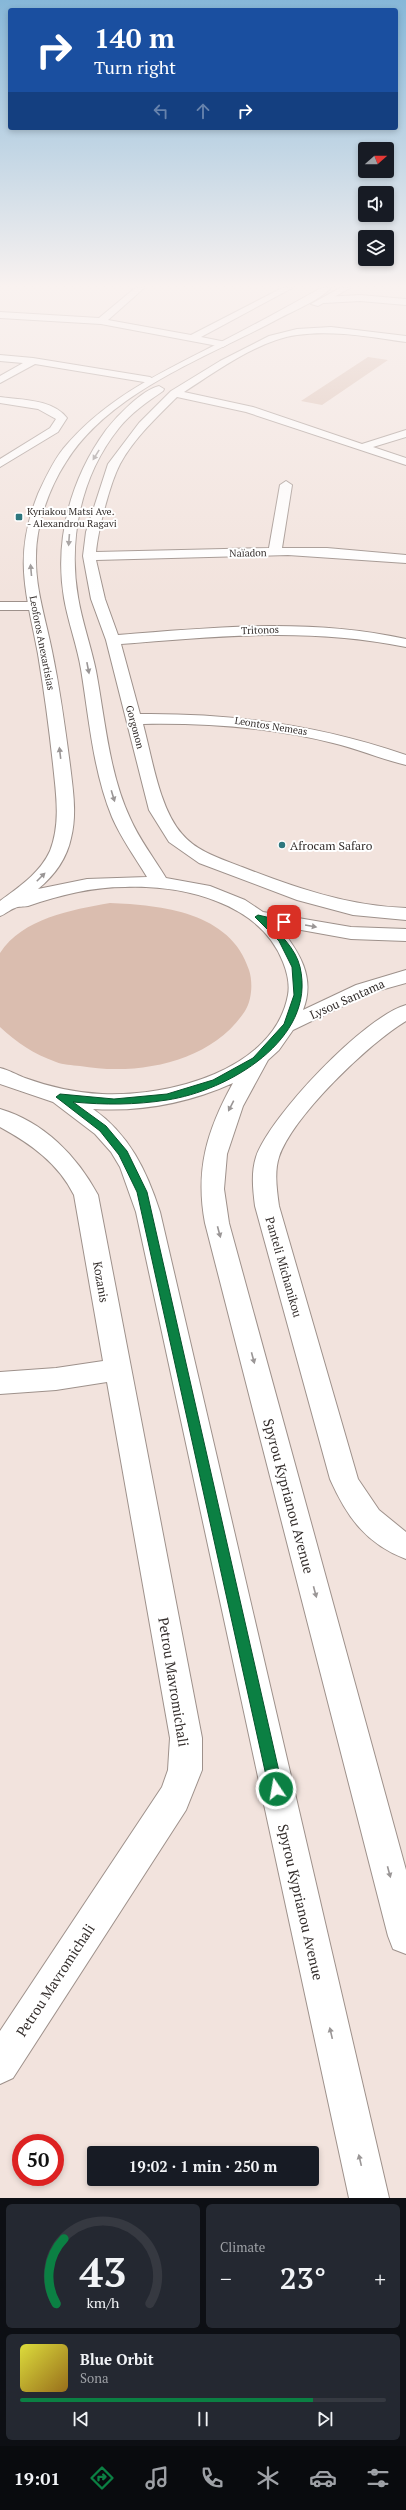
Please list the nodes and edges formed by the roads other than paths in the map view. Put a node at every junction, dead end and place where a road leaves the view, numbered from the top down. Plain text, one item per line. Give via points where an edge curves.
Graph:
1 (133, 391) edge
2 (158, 391) edge
3 (179, 391) edge
4 (175, 393) junction
5 (0, 400) edge
6 (406, 433) edge
7 (363, 447) junction
8 (0, 449) edge
9 (19, 452) junction
10 (406, 462) edge
11 (0, 464) edge
12 (286, 485) dead end
13 (275, 552) junction
14 (89, 556) junction
15 (406, 559) edge
16 (0, 606) edge
17 (34, 606) junction
18 (113, 640) junction
19 (403, 640) edge
20 (133, 719) junction
21 (406, 760) edge
22 (159, 881) junction
23 (0, 911) edge
24 (406, 914) edge
25 (258, 917) junction
26 (406, 934) edge
27 (406, 976) edge
28 (406, 1012) edge
29 (288, 1025) junction
30 (257, 1060) junction
31 (0, 1075) edge
32 (60, 1097) junction
33 (0, 1117) edge
34 (117, 1370) junction
35 (0, 1383) edge
36 (406, 1546) edge
37 (406, 1936) edge
38 (0, 2065) edge
39 (368, 2198) edge

17 -> 1 street, Leoforos Anexartisias via 29,554 42,499 65,454 97,418
2 -> 22 street via 114,426 93,460 85,476 71,523 68,558 71,596 112,791 124,824
3 - 4 street, Gorgonon
4 - 7 street via 238,406
4 - 14 street, Gorgonon via 143,425 114,464 92,532
5 - 9 street via 47,409 62,418 54,430
6 - 7 street
7 - 10 street
8 - 9 street
9 - 11 street
12 - 13 street
13 - 14 street, Naïadon
13 - 15 street, Naïadon
14 - 18 street, Gorgonon via 98,599
16 - 17 street
23 -> 17 street, Leoforos Anexartisias via 43,876 54,860 65,826 64,787 56,718
18 - 19 street, Tritonos via 297,629
18 - 20 street, Gorgonon
20 - 21 street, Leontos Nemeas via 190,717 263,723 330,736
20 - 24 street, Gorgonon via 158,810 168,830 183,845 205,859 330,906 367,913
22 - 23 street via 112,880 64,887
22 - 25 street via 196,888 230,900
25 -> 26 street via 351,933
25 - 29 street via 282,940 296,967 298,995
27 - 29 street, Lysou Santama via 363,989
28 - 36 street, Panteli Michanikou via 380,1027 302,1104 268,1156 265,1189 267,1206 344,1479 361,1512 374,1527
29 - 30 street
30 - 32 street via 216,1083 168,1097 114,1103
30 -> 37 street, Spyrou Kyprianou Avenue via 225,1117 218,1138 212,1189 217,1223
31 - 32 street via 9,1081
39 -> 32 street, Spyrou Kyprianou Avenue via 148,1212 142,1192 123,1153 103,1128
33 - 34 street, Kozanis via 44,1142 70,1166 86,1195
34 - 35 street via 56,1380
34 - 38 street, Petrou Mavromichali via 186,1738 185,1770 174,1798

